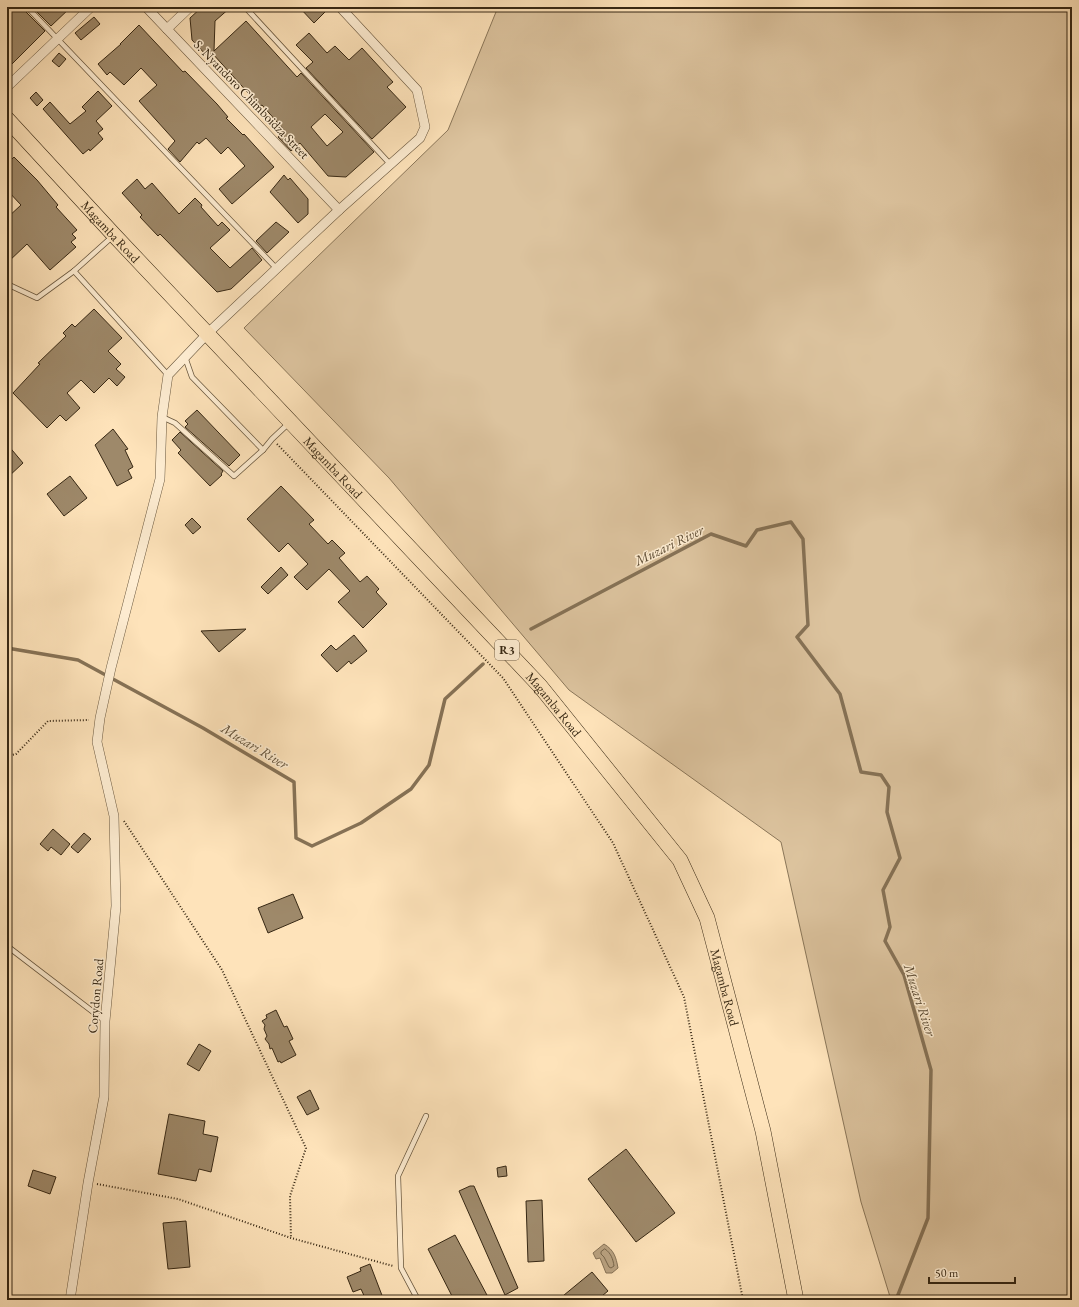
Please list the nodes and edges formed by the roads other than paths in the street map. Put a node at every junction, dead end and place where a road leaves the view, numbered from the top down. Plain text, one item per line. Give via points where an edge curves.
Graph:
1 (27, 7) edge
2 (91, 7) edge
3 (146, 7) edge
4 (190, 7) edge
5 (245, 7) edge
6 (340, 7) edge
7 (167, 29) junction
8 (57, 39) junction
9 (7, 87) edge
10 (7, 119) edge
11 (391, 165) junction
12 (339, 210) junction
13 (114, 235) junction
14 (277, 269) junction
15 (74, 271) junction
16 (7, 283) edge
17 (208, 333) junction
18 (185, 357) junction
19 (168, 374) junction
20 (162, 417) junction
21 (291, 421) junction
22 (263, 450) junction
23 (7, 946) edge
24 (105, 1021) junction
25 (426, 1116) dead end
26 (70, 1300) edge
27 (418, 1300) edge
28 (796, 1300) edge

1 - 8 lane
2 - 8 street
3 - 7 street, S. Nyandoro Chimboidza Street
4 - 7 street
5 - 11 lane
6 - 11 street via 417,90 426,127 420,138
7 - 12 street, S. Nyandoro Chimboidza Street
8 - 9 street
8 - 14 lane
10 - 13 highway, Magamba Road / R3
11 - 12 street
12 - 14 street
13 - 15 lane
13 - 17 highway, Magamba Road / R3
14 - 17 street
15 - 16 lane via 37,298
15 - 19 lane
17 - 18 street
17 - 21 highway, Magamba Road / R3
18 - 19 street
18 - 22 lane via 192,377
19 - 20 street, Corydon Road
20 - 22 lane via 175,423 234,476
20 - 24 street, Corydon Road via 160,479 110,668 97,742 114,816 116,906
21 - 22 lane
21 - 28 highway, Magamba Road / R3 via 540,686 680,860 708,918 764,1131
23 - 24 lane
24 - 26 street, Corydon Road via 104,1097
25 - 27 lane via 398,1176 400,1268

